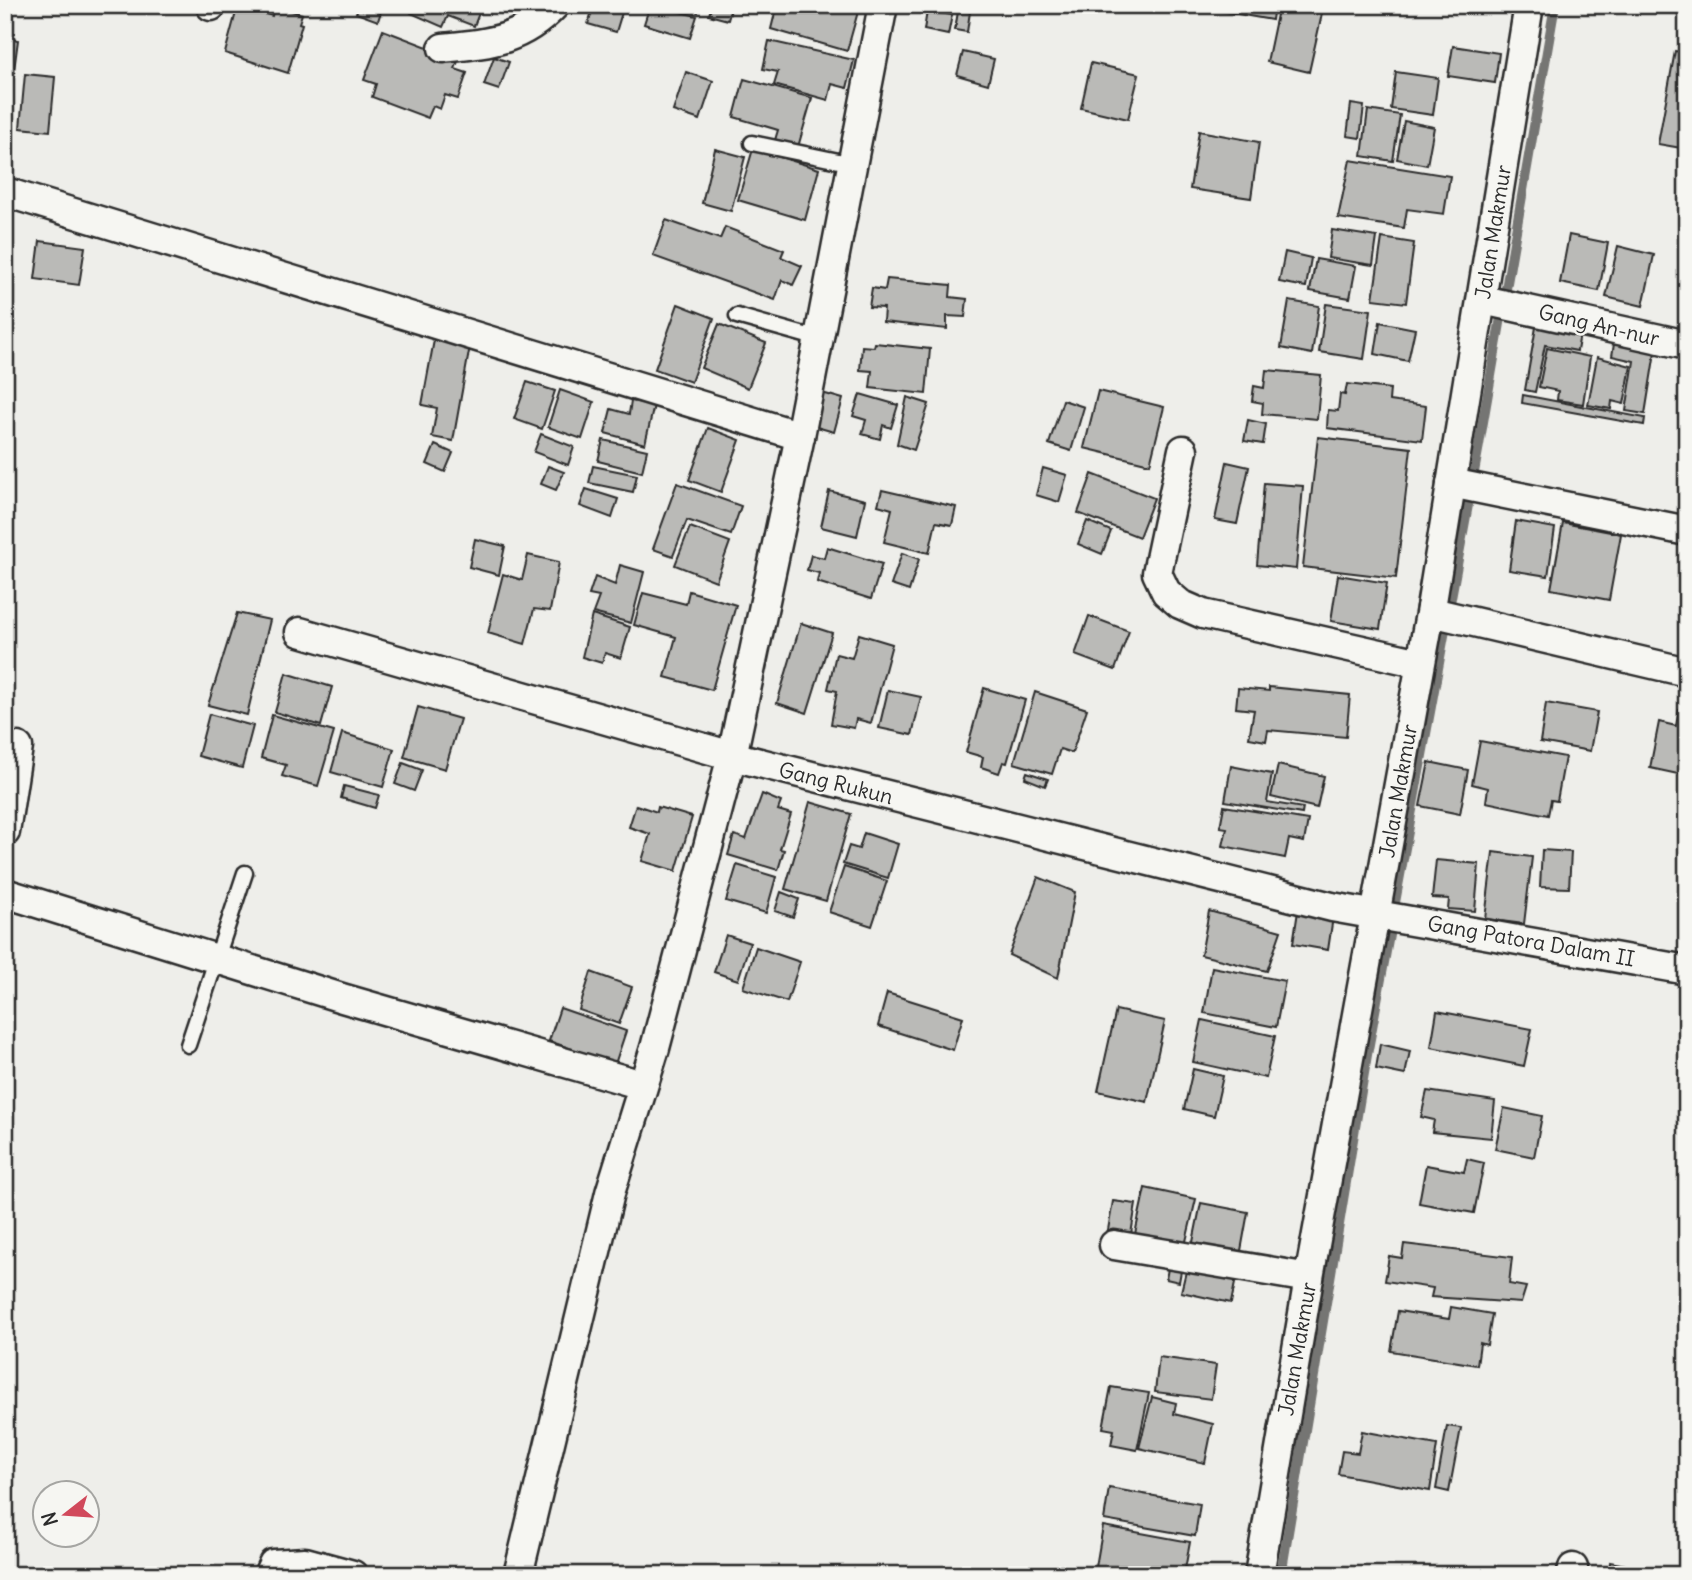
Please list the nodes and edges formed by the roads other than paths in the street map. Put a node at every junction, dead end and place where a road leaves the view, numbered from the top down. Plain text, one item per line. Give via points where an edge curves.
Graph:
1 (555, 5) edge
2 (883, 5) edge
3 (1529, 5) edge
4 (443, 48) dead end
5 (752, 143) dead end
6 (853, 164) junction
7 (5, 192) edge
8 (1495, 302) junction
9 (737, 316) dead end
10 (819, 339) junction
11 (1687, 345) edge
12 (800, 436) junction
13 (1183, 450) dead end
14 (1465, 487) junction
15 (1687, 531) edge
16 (1444, 614) junction
17 (300, 632) dead end
18 (1420, 663) junction
19 (1687, 672) edge
20 (18, 747) dead end
21 (732, 756) junction
22 (5, 832) edge
23 (245, 873) dead end
24 (5, 893) edge
25 (1381, 914) junction
26 (216, 958) junction
27 (1687, 970) edge
28 (188, 1045) dead end
29 (642, 1086) junction
30 (1114, 1245) dead end
31 (1308, 1278) junction
32 (268, 1575) edge
33 (353, 1575) edge
34 (519, 1575) edge
35 (1259, 1575) edge

1 - 4 street via 538,23 499,42
2 - 6 street
3 - 8 street, Jalan Makmur
5 - 6 lane
6 - 10 street
7 - 12 street
8 - 11 street, Gang An-nur
8 - 14 street, Jalan Makmur
9 - 10 lane
10 - 12 street
12 - 21 street
13 - 18 street via 1157,573 1166,592 1203,614
14 - 15 street
14 - 16 street, Jalan Makmur
16 - 18 street, Jalan Makmur
16 - 19 street
17 - 21 street, Gang Rukun
18 - 25 street, Jalan Makmur
20 - 22 street
21 - 25 street, Gang Rukun via 1332,907
21 - 29 street
23 - 26 lane
24 - 26 street
25 - 27 street, Gang Patora Dalam II
25 - 31 street, Jalan Makmur
26 - 28 lane
26 - 29 street
29 - 34 street via 610,1193
30 - 31 street
31 - 35 street, Jalan Makmur
32 - 33 street via 273,1564 290,1561

